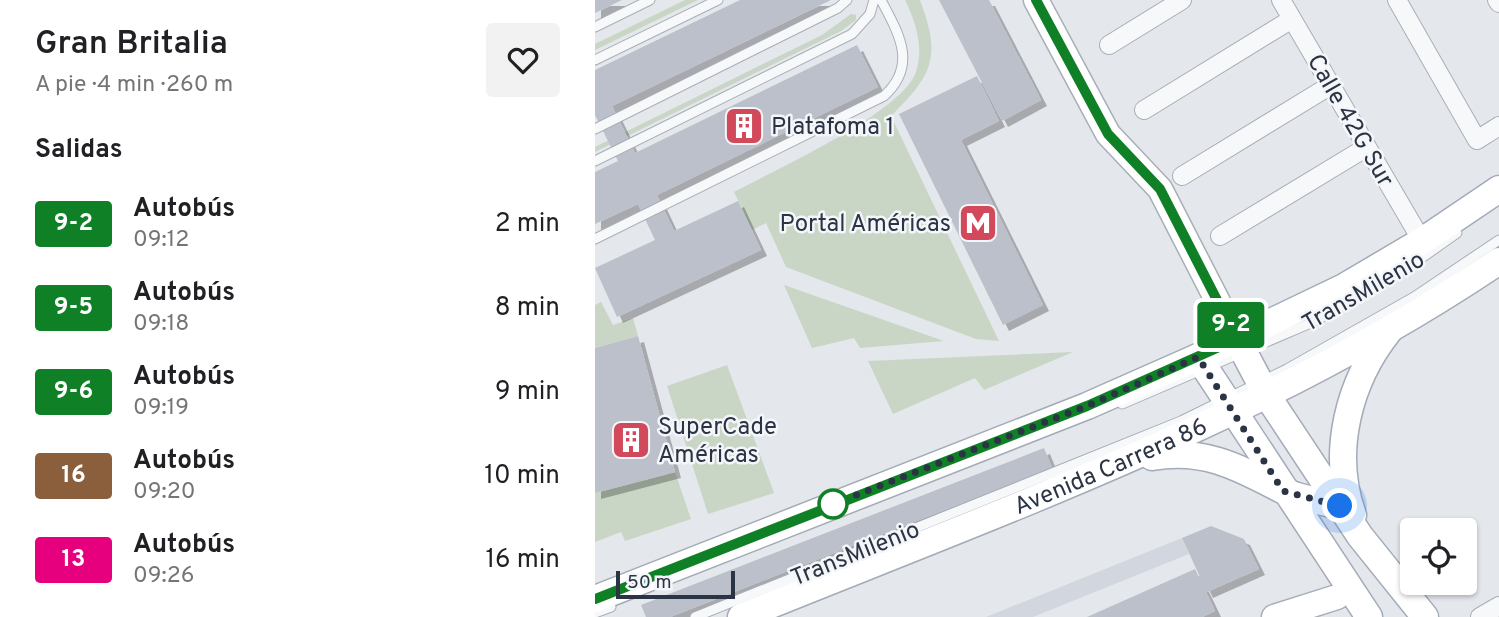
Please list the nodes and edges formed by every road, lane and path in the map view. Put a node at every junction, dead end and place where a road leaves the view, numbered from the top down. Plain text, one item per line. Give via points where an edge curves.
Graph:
1 (650, 0) edge
2 (718, 0) edge
3 (847, 0) edge
4 (874, 0) edge
5 (881, 0) edge
6 (1036, 0) edge
7 (1043, 0) edge
8 (1182, 0) edge
9 (1281, 0) edge
10 (1397, 0) edge
11 (1292, 19) junction
12 (595, 27) edge
13 (1109, 45) dead end
14 (1062, 52) junction
15 (595, 60) edge
16 (1331, 85) junction
17 (1144, 110) dead end
18 (1499, 126) edge
19 (595, 129) edge
20 (1367, 147) junction
21 (595, 161) edge
22 (1182, 176) dead end
23 (1499, 189) edge
24 (1464, 228) dead end
25 (1220, 236) dead end
26 (595, 239) edge
27 (1499, 240) edge
28 (1422, 241) junction
29 (1499, 261) edge
30 (1393, 327) junction
31 (1241, 346) junction
32 (1202, 364) junction
33 (1263, 388) junction
34 (1229, 406) junction
35 (1107, 410) dead end
36 (1103, 470) junction
37 (1283, 491) junction
38 (1340, 506) junction
39 (1360, 536) junction
40 (1337, 597) dead end
41 (595, 599) edge
42 (626, 601) dead end
43 (1499, 606) edge
44 (595, 613) edge
45 (1421, 615) edge
46 (695, 617) edge
47 (741, 617) edge
48 (1274, 617) edge
49 (1369, 617) edge
50 (1480, 617) edge

1 - 12 lane
2 - 15 lane
3 - 19 lane
4 - 21 lane via 870,14 852,34
5 - 26 lane via 903,50 896,85 884,96
6 - 14 main road
7 - 14 main road
8 - 13 street
9 - 11 street, Calle 42G Sur
10 - 18 street via 1477,140
11 - 16 street, Calle 42G Sur
11 - 17 street
14 - 31 main road via 1108,134 1160,189
16 - 20 street, Calle 42G Sur
16 - 22 street
20 - 25 street
20 - 28 street, Calle 42G Sur
23 - 28 main road
24 - 31 lane, TransMilenio via 1355,300
27 - 33 lane, TransMilenio
28 - 31 main road
29 - 30 main road, Avenida Carrera 86
30 - 33 main road, Avenida Carrera 86
30 - 39 main road via 1362,373 1346,424 1345,480
31 - 32 main road
31 - 33 main road
32 - 34 main road
32 - 35 lane
32 - 41 main road
33 - 34 main road, Avenida Carrera 86
33 - 38 main road
34 - 36 main road, Avenida Carrera 86
34 - 37 main road
34 - 46 lane, TransMilenio
36 - 37 main road via 1164,455 1204,455 1242,468
36 - 47 main road, Avenida Carrera 86
37 - 38 main road
37 - 49 main road
38 - 39 main road
39 - 45 main road
40 - 48 main road
42 - 44 lane
43 - 50 street

